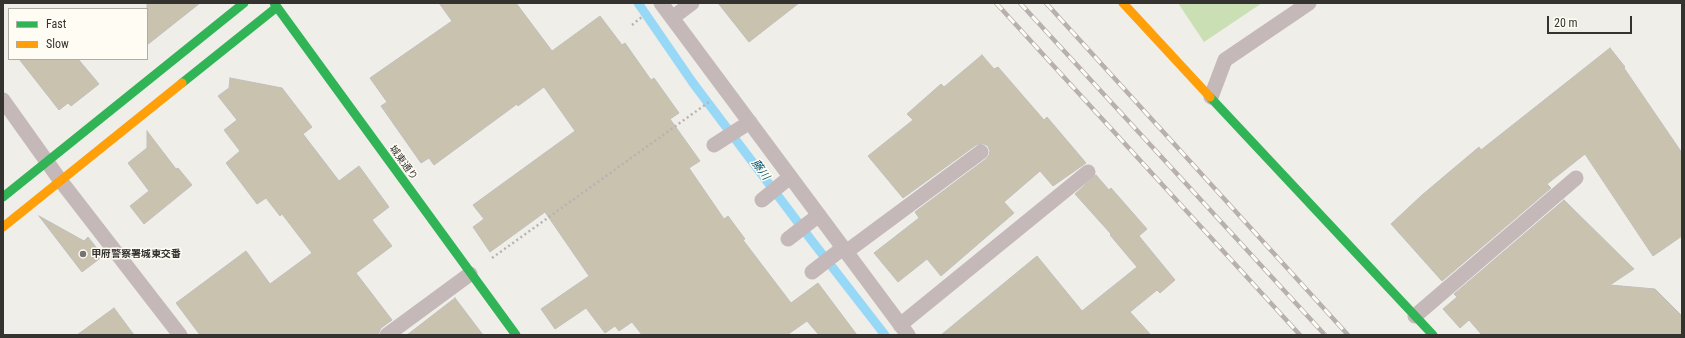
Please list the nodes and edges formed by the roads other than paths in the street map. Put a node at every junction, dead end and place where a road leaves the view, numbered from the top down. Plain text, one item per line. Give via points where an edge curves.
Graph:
1 (244, 3) edge
2 (661, 3) edge
3 (692, 3) edge
4 (1123, 3) edge
5 (1309, 3) edge
6 (275, 5) edge
7 (672, 18) junction
8 (1211, 97) junction
9 (3, 100) edge
10 (745, 125) junction
11 (714, 145) dead end
12 (981, 152) dead end
13 (46, 162) junction
14 (1088, 172) dead end
15 (1576, 178) dead end
16 (60, 180) junction
17 (787, 180) junction
18 (3, 197) edge
19 (762, 200) dead end
20 (816, 218) junction
21 (3, 227) edge
22 (788, 239) dead end
23 (842, 251) junction
24 (812, 272) dead end
25 (470, 274) junction
26 (1414, 316) junction
27 (904, 332) edge
28 (180, 335) edge
29 (387, 335) edge
30 (516, 335) edge
31 (1433, 335) edge

1 - 13 main road
2 - 7 lane
3 - 7 lane
4 - 8 main road
5 - 8 lane via 1225,60
6 - 16 main road
6 - 25 main road, 城東通り
7 - 10 lane
8 - 26 main road
9 - 13 lane
10 - 11 lane
10 - 17 lane
12 - 23 lane
13 - 16 lane
13 - 18 main road
14 - 27 lane
15 - 26 lane
16 - 21 main road
16 - 28 lane
17 - 19 lane
17 - 20 lane
20 - 22 lane
20 - 23 lane
23 - 24 lane
23 - 27 lane
25 - 29 lane
25 - 30 main road, 城東通り
26 - 31 main road

